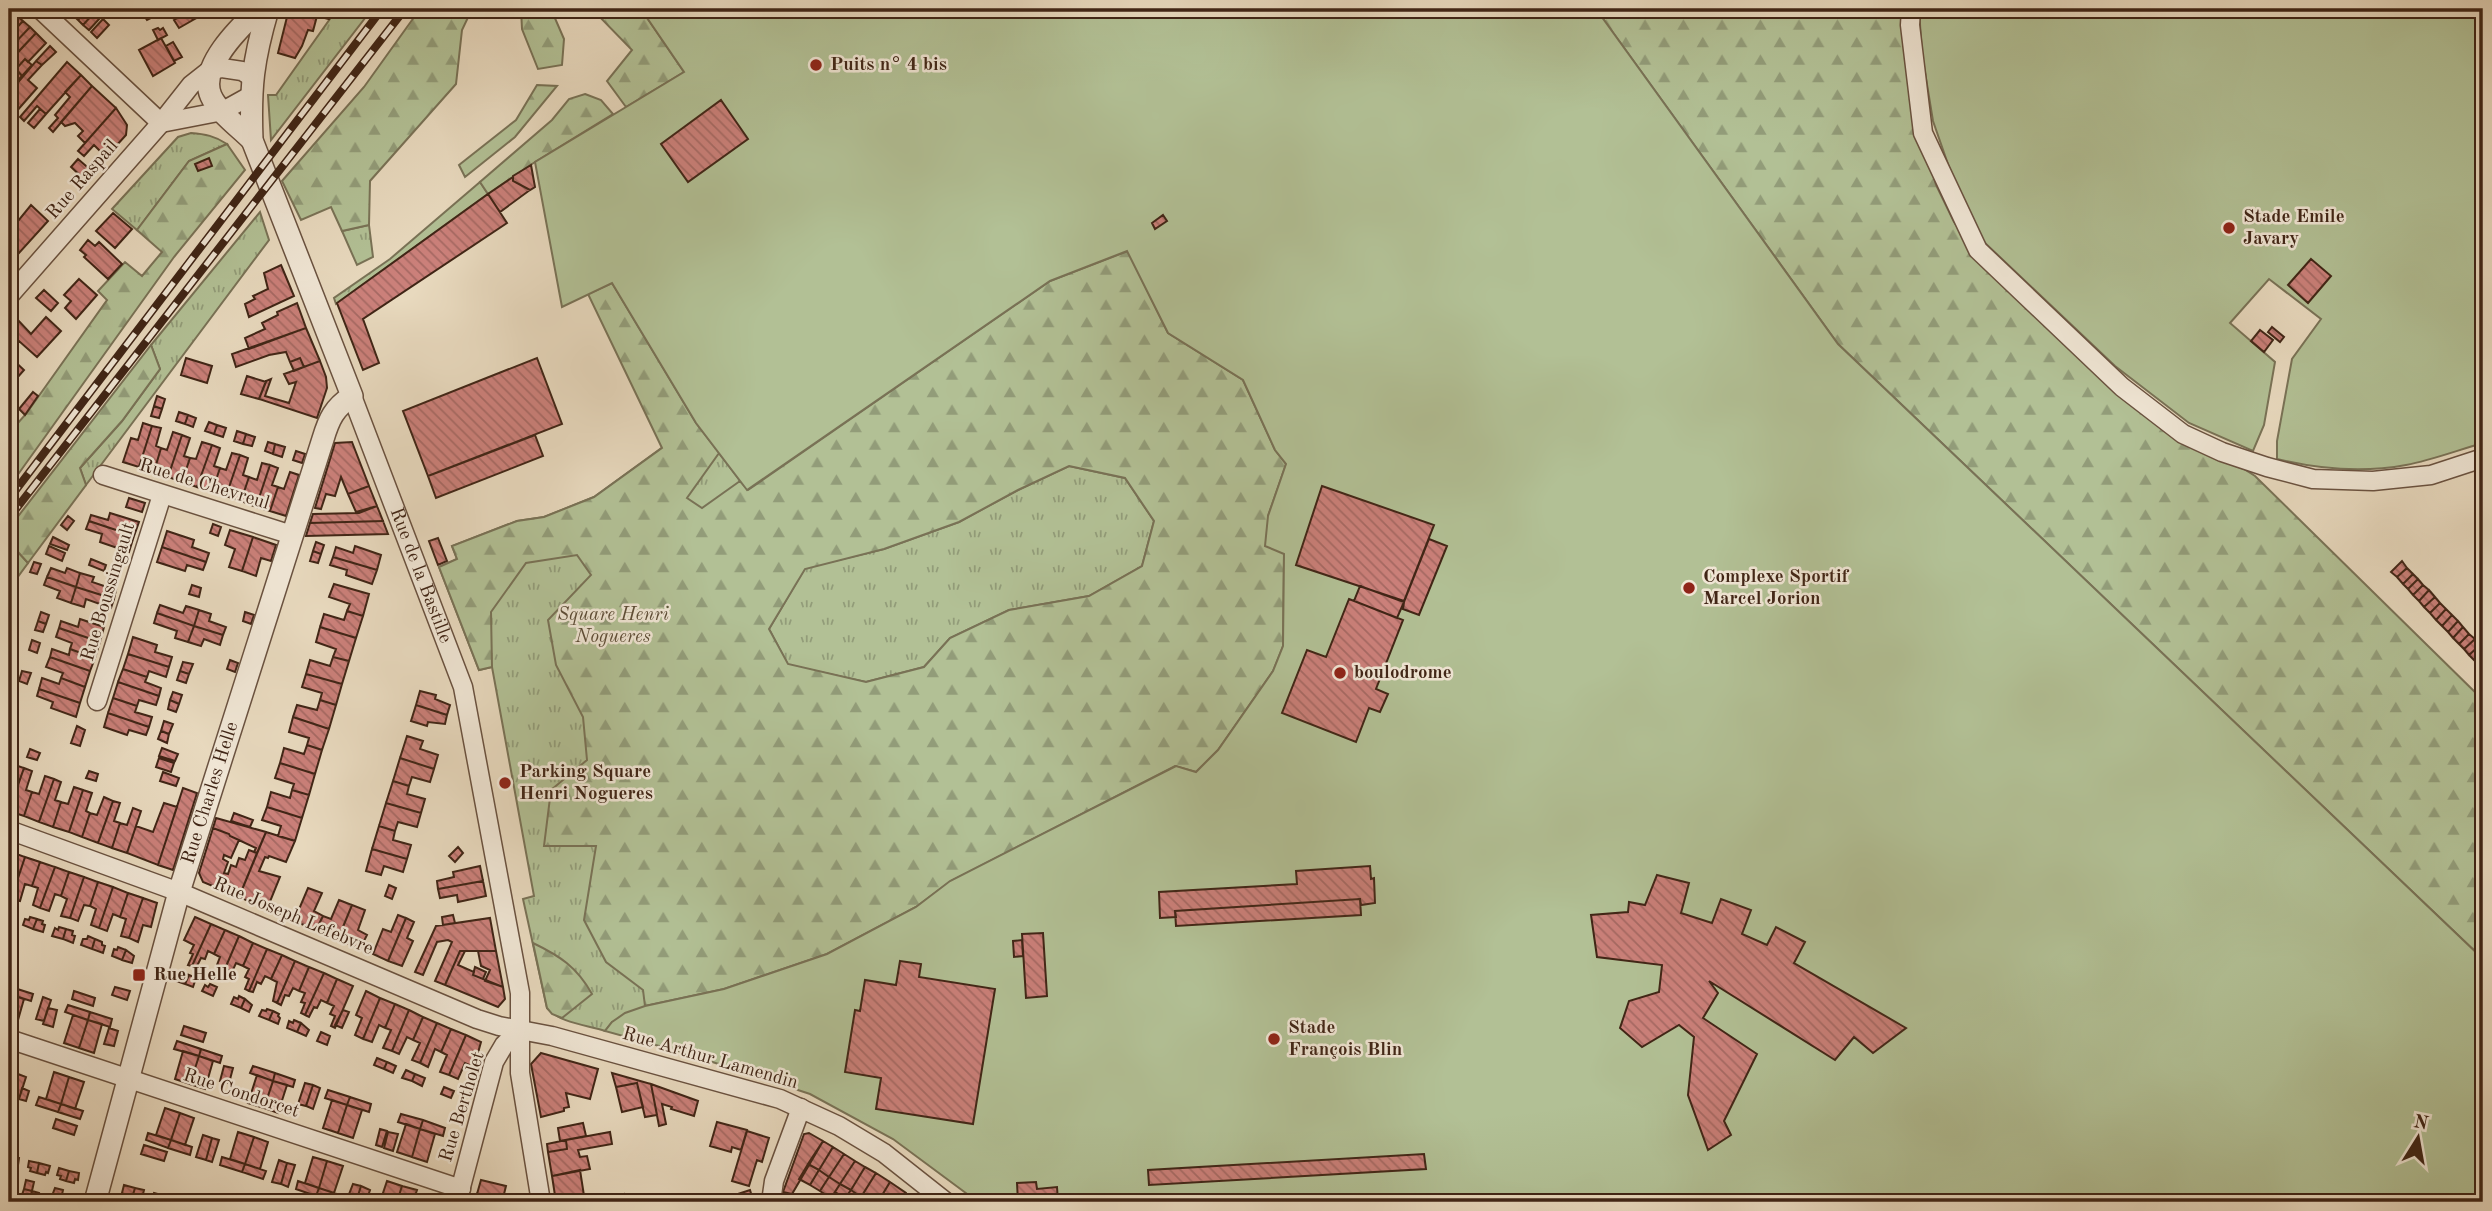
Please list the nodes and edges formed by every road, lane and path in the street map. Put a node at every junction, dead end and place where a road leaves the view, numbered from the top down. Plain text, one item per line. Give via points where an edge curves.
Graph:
1 (40, 9) edge
2 (268, 9) edge
3 (1911, 9) edge
4 (246, 13) edge
5 (259, 40) junction
6 (210, 70) junction
7 (251, 87) junction
8 (223, 111) junction
9 (161, 123) junction
10 (252, 140) junction
11 (9, 296) edge
12 (352, 396) junction
13 (2483, 458) edge
14 (103, 475) dead end
15 (162, 495) junction
16 (292, 534) junction
17 (97, 701) dead end
18 (9, 830) edge
19 (179, 891) junction
20 (520, 1029) junction
21 (9, 1040) edge
22 (128, 1078) junction
23 (800, 1108) junction
24 (459, 1196) edge
25 (95, 1202) edge
26 (541, 1202) edge
27 (771, 1202) edge
28 (946, 1202) edge

1 - 9 street
2 - 5 street, Rue de la Bastille
3 - 13 street via 1923,132 1978,250 2122,387 2183,434 2222,452 2313,479 2372,481 2431,475
4 - 5 street
4 - 6 street
5 - 7 street, Rue de la Bastille
6 - 7 street via 242,71
6 - 8 street, Rue de la Bastille via 211,96
6 - 9 street, Rue Raspail via 191,85
7 - 8 street
7 - 10 street, Rue de la Bastille
8 - 9 street
8 - 10 street, Rue de la Bastille
9 - 11 street, Rue Raspail
10 - 12 street, Rue de la Bastille
12 - 16 street, Rue Charles Helle via 330,415
12 - 20 street, Rue de la Bastille via 463,687 520,993
14 - 15 street, Rue de Chevreul
15 - 16 street, Rue de Chevreul
15 - 17 street, Rue Boussingault
16 - 19 street, Rue Charles Helle
18 - 19 street, Rue Joseph Lefebvre
19 - 20 street, Rue Joseph Lefebvre via 477,1019
19 - 22 street, Rue Charles Helle
20 - 23 street, Rue Arthur Lamendin
20 - 24 street, Rue Bertholet via 495,1062
20 - 26 street, Rue de la Bastille via 520,1073
21 - 22 street, Rue Condorcet
22 - 24 street, Rue Condorcet
22 - 25 street, Rue Charles Helle
23 - 27 street
23 - 28 street, Rue Arthur Lamendin via 884,1153

